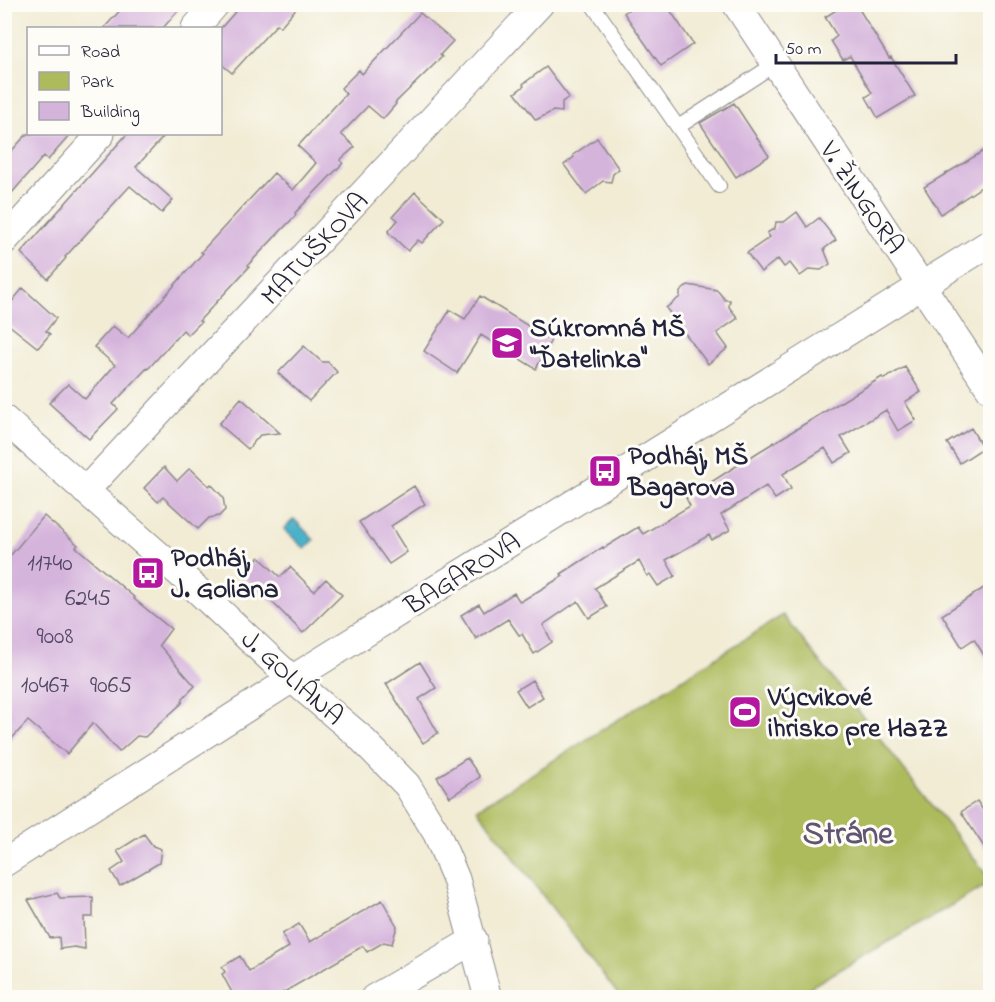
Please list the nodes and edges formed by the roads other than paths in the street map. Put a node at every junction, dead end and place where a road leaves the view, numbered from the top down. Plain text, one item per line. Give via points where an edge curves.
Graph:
1 (216, 4) edge
2 (540, 4) edge
3 (592, 4) edge
4 (736, 4) edge
5 (196, 27) edge
6 (775, 64) junction
7 (678, 127) junction
8 (99, 135) edge
9 (719, 186) dead end
10 (4, 241) edge
11 (990, 243) edge
12 (922, 286) junction
13 (990, 389) edge
14 (4, 418) edge
15 (85, 491) junction
16 (292, 679) junction
17 (4, 863) edge
18 (474, 940) junction
19 (374, 998) edge
20 (488, 998) edge

1 - 5 street
2 - 15 street, MATUŠKOVA
3 - 7 lane
4 - 6 street, V. ŽINGORA
6 - 7 lane
6 - 12 street, V. ŽINGORA
7 - 9 lane
8 - 10 street
11 - 12 street, BAGAROVA
12 - 13 street, V. ŽINGORA
12 - 16 street, BAGAROVA
14 - 15 street, J. GOLIÁNA
15 - 16 street, J. GOLIÁNA
16 - 17 street, BAGAROVA
16 - 18 street, J. GOLIÁNA via 358,735 407,785 437,834 456,879
18 - 19 street
18 - 20 street, J. GOLIÁNA

